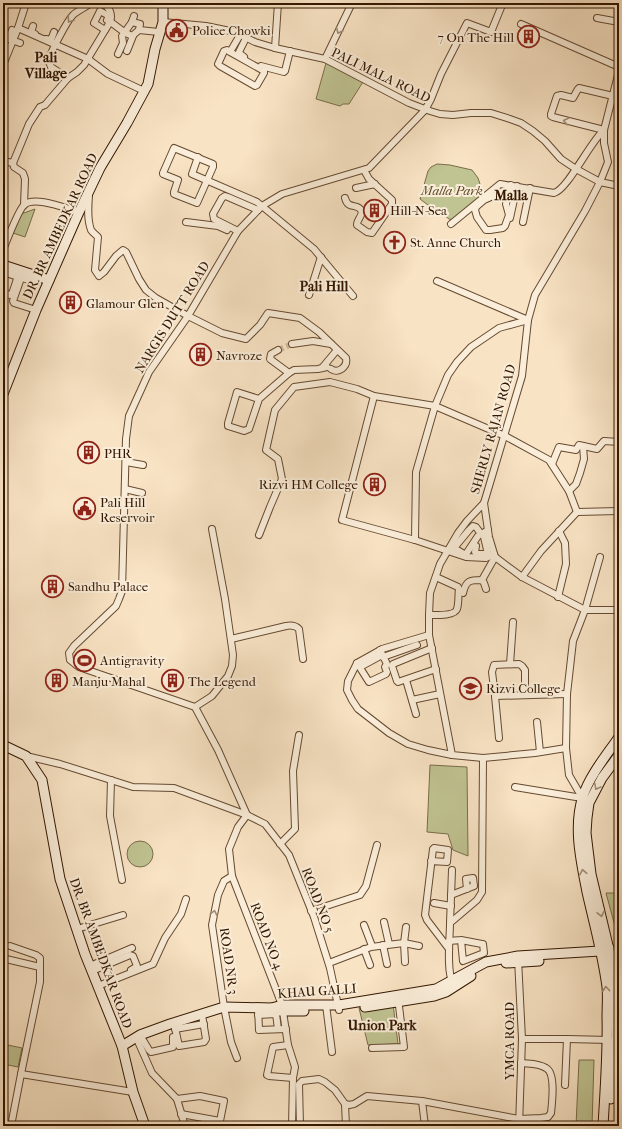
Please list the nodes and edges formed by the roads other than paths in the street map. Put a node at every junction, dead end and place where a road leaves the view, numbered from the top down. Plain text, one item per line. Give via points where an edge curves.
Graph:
1 (26, 3) edge
2 (91, 3) edge
3 (104, 3) edge
4 (163, 3) edge
5 (278, 3) edge
6 (352, 3) edge
7 (502, 6) dead end
8 (597, 18) dead end
9 (109, 21) junction
10 (163, 22) junction
11 (619, 22) edge
12 (522, 24) dead end
13 (18, 28) junction
14 (104, 29) junction
15 (139, 30) junction
16 (54, 32) dead end
17 (124, 32) junction
18 (159, 32) junction
19 (240, 34) junction
20 (133, 36) junction
21 (246, 38) junction
22 (13, 41) junction
23 (20, 43) dead end
24 (56, 44) junction
25 (275, 48) junction
26 (9, 51) junction
27 (127, 51) dead end
28 (290, 51) junction
29 (230, 52) junction
30 (16, 54) dead end
31 (118, 54) dead end
32 (88, 59) junction
33 (325, 59) junction
34 (3, 65) edge
35 (619, 67) edge
36 (619, 71) edge
37 (68, 78) junction
38 (144, 91) junction
39 (613, 96) junction
40 (425, 110) junction
41 (604, 130) junction
42 (198, 157) junction
43 (3, 161) edge
44 (13, 163) junction
45 (576, 169) junction
46 (364, 170) junction
47 (207, 181) junction
48 (600, 182) junction
49 (375, 184) junction
50 (514, 186) junction
51 (619, 186) edge
52 (356, 188) dead end
53 (530, 188) junction
54 (89, 190) junction
55 (516, 194) junction
56 (345, 198) dead end
57 (507, 198) junction
58 (528, 198) junction
59 (24, 205) junction
60 (260, 208) junction
61 (79, 212) junction
62 (510, 220) dead end
63 (186, 222) dead end
64 (523, 222) dead end
65 (451, 224) dead end
66 (237, 233) junction
67 (3, 250) edge
68 (321, 257) junction
69 (4, 271) edge
70 (21, 276) junction
71 (49, 280) junction
72 (438, 281) dead end
73 (36, 282) dead end
74 (3, 294) edge
75 (309, 295) dead end
76 (353, 296) dead end
77 (36, 310) junction
78 (188, 316) junction
79 (528, 320) junction
80 (292, 344) tunnel mouth
81 (331, 344) junction
82 (278, 350) dead end
83 (337, 350) junction
84 (327, 368) junction
85 (289, 373) junction
86 (3, 394) edge
87 (374, 396) junction
88 (259, 399) junction
89 (435, 406) junction
90 (504, 436) junction
91 (619, 442) edge
92 (583, 446) junction
93 (126, 462) junction
94 (552, 464) junction
95 (144, 465) dead end
96 (125, 489) junction
97 (569, 491) junction
98 (142, 493) dead end
99 (484, 503) junction
100 (619, 511) edge
101 (576, 512) junction
102 (467, 521) junction
103 (473, 526) junction
104 (212, 529) dead end
105 (559, 531) junction
106 (259, 535) dead end
107 (485, 535) junction
108 (462, 536) junction
109 (415, 540) junction
110 (474, 544) junction
111 (450, 548) junction
112 (492, 557) junction
113 (600, 557) dead end
114 (436, 577) junction
115 (522, 577) junction
116 (482, 580) junction
117 (486, 589) dead end
118 (463, 593) dead end
119 (558, 597) junction
120 (585, 610) junction
121 (619, 610) edge
122 (429, 615) junction
123 (513, 622) dead end
124 (429, 635) junction
125 (231, 639) junction
126 (417, 645) dead end
127 (432, 648) junction
128 (382, 654) junction
129 (303, 659) dead end
130 (510, 664) junction
131 (359, 665) junction
132 (436, 669) junction
133 (406, 680) junction
134 (440, 694) junction
135 (525, 694) junction
136 (567, 694) junction
137 (495, 696) junction
138 (412, 700) junction
139 (195, 707) junction
140 (416, 714) dead end
141 (537, 722) dead end
142 (299, 735) dead end
143 (619, 737) edge
144 (499, 738) dead end
145 (3, 746) edge
146 (566, 748) junction
147 (540, 752) junction
148 (452, 755) junction
149 (619, 755) edge
150 (26, 756) junction
151 (483, 758) junction
152 (111, 780) junction
153 (515, 787) dead end
154 (586, 801) junction
155 (247, 815) junction
156 (280, 844) junction
157 (377, 845) dead end
158 (432, 861) dead end
159 (452, 870) dead end
160 (232, 876) junction
161 (122, 880) dead end
162 (467, 889) dead end
163 (450, 894) junction
164 (186, 899) dead end
165 (434, 903) dead end
166 (449, 906) junction
167 (311, 911) junction
168 (123, 915) dead end
169 (384, 922) dead end
170 (450, 923) junction
171 (364, 925) dead end
172 (406, 927) dead end
173 (77, 929) junction
174 (461, 940) junction
175 (449, 942) junction
176 (404, 943) junction
177 (386, 945) junction
178 (10, 946) dead end
179 (372, 946) junction
180 (419, 946) dead end
181 (132, 948) dead end
182 (364, 949) junction
183 (449, 949) junction
184 (605, 953) junction
185 (471, 958) junction
186 (6, 959) dead end
187 (518, 959) junction
188 (405, 962) dead end
189 (329, 963) junction
190 (387, 964) dead end
191 (370, 965) dead end
192 (104, 966) junction
193 (40, 967) junction
194 (91, 968) junction
195 (473, 969) junction
196 (110, 978) junction
197 (452, 984) junction
198 (98, 985) junction
199 (398, 998) junction
200 (224, 1007) junction
201 (326, 1007) junction
202 (283, 1008) junction
203 (339, 1008) junction
204 (258, 1011) junction
205 (203, 1019) junction
206 (173, 1025) junction
207 (278, 1029) junction
208 (286, 1029) junction
209 (138, 1036) junction
210 (522, 1039) junction
211 (567, 1039) junction
212 (612, 1040) junction
213 (288, 1045) junction
214 (122, 1046) junction
215 (372, 1048) dead end
216 (332, 1052) dead end
217 (237, 1058) dead end
218 (521, 1063) junction
219 (21, 1074) junction
220 (609, 1076) junction
221 (293, 1078) junction
222 (565, 1085) dead end
223 (133, 1092) junction
224 (177, 1099) junction
225 (422, 1100) junction
226 (345, 1104) junction
227 (181, 1114) junction
228 (519, 1118) junction
229 (11, 1126) edge
230 (145, 1126) edge
231 (185, 1126) edge
232 (292, 1126) edge
233 (300, 1126) edge
234 (346, 1126) edge
235 (425, 1126) edge
236 (477, 1126) edge
237 (482, 1126) edge
238 (519, 1126) edge
239 (603, 1126) edge
240 (610, 1126) edge

1 - 13 street
2 -> 24 street via 72,16
3 - 9 street via 112,15
4 - 10 street, DR. BR AMBEDKAR ROAD
5 - 25 street
6 -> 33 street
7 - 40 street, NARGIS DUTT ROAD via 491,32 467,23
8 - 11 street
9 - 14 street
9 - 14 street via 109,16 100,11 94,23
9 - 17 street
10 - 18 street, DR. BR AMBEDKAR ROAD
10 - 19 street, PALI MALA ROAD via 206,26
12 - 35 street
13 - 16 street via 32,28 31,32 50,40
13 - 22 street
13 - 24 street
14 - 32 street
15 - 17 street via 140,24 133,19
15 - 18 street
15 - 20 street
17 - 20 street
17 - 31 street
18 - 38 street, DR. BR AMBEDKAR ROAD via 148,84
19 - 21 street, PALI MALA ROAD
19 - 29 street
20 - 27 street
21 - 25 street, PALI MALA ROAD
21 - 28 street via 240,54 272,70 285,72
22 - 23 street
22 - 26 street
24 - 32 street
24 - 37 street via 50,57 51,67
25 - 28 street, PALI MALA ROAD
26 - 30 street
26 - 34 street
28 - 33 street, PALI MALA ROAD
29 - 29 street via 224,51 218,65 257,85 264,71
32 - 37 street
32 - 38 street via 108,74
33 - 40 street, PALI MALA ROAD
36 - 39 street
37 - 44 street via 45,105 40,107 29,124
38 - 54 street, DR. BR AMBEDKAR ROAD
39 - 41 street
41 -> 39 street via 553,117 551,114 557,96 573,98 579,88
40 - 45 street, PALI MALA ROAD via 447,115 491,113 521,123 540,136 559,157
40 - 46 street, NARGIS DUTT ROAD via 369,168
41 - 45 street via 595,139
41 - 48 street, SHERLY RAJAN ROAD via 608,162
42 - 47 street via 192,174
42 - 47 street via 214,164
42 - 47 street via 174,148 163,173 178,180 174,194 196,203
43 - 44 street
44 - 59 street via 25,179
45 - 48 street, PALI MALA ROAD
45 - 53 street via 558,192
46 - 49 street
46 - 60 street, NARGIS DUTT ROAD via 282,194
47 - 60 street via 254,200
48 - 51 street, PALI MALA ROAD
48 - 79 street, SHERLY RAJAN ROAD via 535,295
49 - 52 street
49 - 56 street via 391,198 392,204 371,233 356,224 361,211 349,205
50 - 53 street
50 - 55 street
50 - 57 street
50 - 65 street via 500,184
53 - 58 street
54 - 61 street, DR. BR AMBEDKAR ROAD
54 - 78 street via 90,223 92,231 98,237 95,270 97,274 101,275 123,250 146,290
55 - 58 street
55 - 62 street
57 - 57 street via 509,215 505,226 486,230 477,217 476,207 492,196
58 - 64 street
59 - 61 street via 29,202 42,202
59 - 67 street
60 - 66 street, NARGIS DUTT ROAD
60 - 66 street via 225,196 222,198 213,214 214,219
60 - 68 street
61 - 71 street, DR. BR AMBEDKAR ROAD
63 - 66 street via 218,226
66 - 78 street, NARGIS DUTT ROAD
68 - 75 street
68 - 76 street
69 - 70 street
70 - 71 street
70 - 73 street
70 - 74 street via 12,295
70 - 77 street via 14,303
71 - 77 street, DR. BR AMBEDKAR ROAD
72 - 79 street
77 - 86 street, DR. BR AMBEDKAR ROAD
78 - 81 street via 222,333 246,339 268,313 300,318
78 - 93 street, NARGIS DUTT ROAD via 149,372 129,416
79 - 89 street via 499,328 471,347 448,375
79 - 90 street, SHERLY RAJAN ROAD via 522,376
80 - 81 street via 313,341
81 - 83 street
82 - 85 street via 271,354 270,359
83 - 84 street
83 - 84 street via 346,358 345,366 336,372
84 - 85 street via 294,370
85 - 88 street
87 - 89 street
87 - 106 street via 357,388 330,382 294,387 275,410 266,450 278,459 282,479
87 - 109 street via 342,520
88 - 88 street via 249,429 244,431 228,426 238,392
89 - 90 street
89 - 109 street via 416,472
90 - 94 street via 550,460
90 - 99 street, SHERLY RAJAN ROAD
91 - 92 street via 604,441 597,449
92 - 94 street via 579,445 576,450 559,447
92 - 97 street via 584,459 580,473 576,484
93 - 95 street
93 - 96 street, NARGIS DUTT ROAD
94 - 97 street
96 - 98 street
96 - 139 street, NARGIS DUTT ROAD via 120,599 116,606 74,646 70,660 79,666
97 - 101 street
99 - 102 street, SHERLY RAJAN ROAD
99 - 107 street
100 - 101 street
101 - 105 street
102 - 103 street
102 - 108 street, SHERLY RAJAN ROAD
103 - 107 street
103 - 108 street
104 - 125 street
105 - 115 street
105 - 119 street via 565,543 566,564
107 - 110 street
107 - 112 street
108 - 111 street, SHERLY RAJAN ROAD
109 - 111 street
110 - 111 street via 466,554
110 - 112 street via 477,554
111 - 112 street via 466,557
111 - 114 street, SHERLY RAJAN ROAD via 440,564
112 - 115 street
112 - 116 street
113 - 120 street
114 - 122 street, SHERLY RAJAN ROAD via 430,593
114 - 122 street via 458,587 457,609 449,614
115 - 119 street
116 - 117 street
116 - 118 street via 469,580
119 - 120 street
120 - 121 street
120 - 136 street via 573,640
122 - 124 street, SHERLY RAJAN ROAD
123 - 130 street
124 - 127 street, SHERLY RAJAN ROAD
124 - 128 street
125 - 129 street via 293,625 299,629
125 - 139 street via 233,655 228,676 212,696
126 - 128 street
127 - 132 street, SHERLY RAJAN ROAD
127 - 133 street via 393,664 396,680
128 - 131 street
128 - 131 street via 387,664 387,673 371,682
130 - 135 street via 518,664 525,670
130 - 137 street via 494,664 492,669
131 - 148 street via 348,681 347,690 358,709 408,744
132 - 133 street
132 - 134 street, SHERLY RAJAN ROAD
133 - 138 street
134 - 138 street
134 - 148 street, SHERLY RAJAN ROAD
135 - 136 street
135 - 137 street
136 - 146 street
137 - 144 street
138 - 140 street
139 - 155 street via 218,750
141 - 147 street
142 - 156 street via 293,771 295,829
143 - 154 street via 591,778
145 - 150 street
146 - 147 street
146 - 154 street via 569,775
147 - 151 street
148 - 151 street
149 -> 154 street
150 - 152 street, ROAD NO 5
150 - 173 street, DR. BR AMBEDKAR ROAD via 42,780 60,879
151 - 170 street via 482,892 477,900
152 - 155 street, ROAD NO 5 via 133,787 174,788
152 - 161 street via 110,816
153 - 154 street
154 - 184 street via 578,828 579,846 582,867
155 - 156 street, ROAD NO 5 via 265,824
155 - 160 street, ROAD NO 4 via 229,849
156 - 167 street, ROAD NO 5 via 289,855
157 - 167 street via 366,886 360,895
158 - 183 street via 425,917
159 - 163 street
200 -> 160 street, ROAD NR 3 via 212,925 218,895 224,881
160 - 202 street, ROAD NO 4
162 - 163 street
163 - 166 street
164 - 198 street via 182,914 165,938 153,964
165 - 166 street
166 - 170 street
167 - 189 street, ROAD NO 5
168 - 173 street
169 - 177 street
170 - 175 street
171 - 179 street
172 - 176 street
173 - 194 street, DR. BR AMBEDKAR ROAD
174 - 175 street
174 - 185 street via 463,961
174 - 185 street via 483,944 484,953
175 - 183 street
176 - 177 street
176 - 180 street
176 - 188 street
177 - 179 street
177 - 190 street
178 - 193 street via 38,956
179 - 182 street
181 - 194 street
182 - 189 street
182 - 191 street
183 - 197 street
184 - 187 street, KHAU GALLI
184 - 212 street via 614,982
185 - 195 street
186 - 193 street
187 - 195 street, KHAU GALLI via 486,962
187 - 197 street, KHAU GALLI via 486,967
187 - 210 street, YMCA ROAD
189 - 203 street, ROAD NO 5
192 - 194 street
192 - 196 street
192 - 196 street via 133,956 136,967
193 - 219 street via 40,982
194 - 198 street, DR. BR AMBEDKAR ROAD
195 - 197 street, KHAU GALLI
196 - 198 street
197 - 199 street, KHAU GALLI
198 - 214 street, DR. BR AMBEDKAR ROAD
199 - 203 street, KHAU GALLI
199 - 215 street via 404,1047
200 - 204 street, KHAU GALLI
200 - 205 street
200 - 217 street, ROAD NR 3
201 - 202 street, KHAU GALLI
201 - 203 street, KHAU GALLI
201 - 216 street
202 - 204 street, KHAU GALLI
202 - 208 street
204 - 207 street via 276,1014
204 - 207 street via 259,1030
205 - 206 street
205 - 206 street via 206,1039 204,1042 179,1046
206 - 209 street
206 - 209 street via 172,1048 150,1052
207 - 208 street
208 - 213 street
209 - 214 street
209 - 224 street via 152,1073
210 - 211 street
210 - 218 street, YMCA ROAD
211 - 212 street
211 - 222 street
212 - 220 street
213 - 221 street via 295,1067
213 - 221 street via 273,1047 267,1075
214 - 223 street, DR. BR AMBEDKAR ROAD
218 - 228 street, YMCA ROAD
218 - 228 street via 548,1068 552,1074 552,1101 548,1117
219 - 223 street
219 - 229 street
220 - 239 street
220 - 240 street
221 - 232 street
223 - 230 street, DR. BR AMBEDKAR ROAD
224 - 227 street
224 - 227 street via 200,1096 224,1101 220,1121
225 - 226 street via 367,1096 354,1104
225 - 228 street
225 - 235 street
226 - 233 street via 335,1090 325,1082 302,1081 299,1084
226 - 234 street
227 - 231 street
228 - 238 street, YMCA ROAD
236 - 237 street

